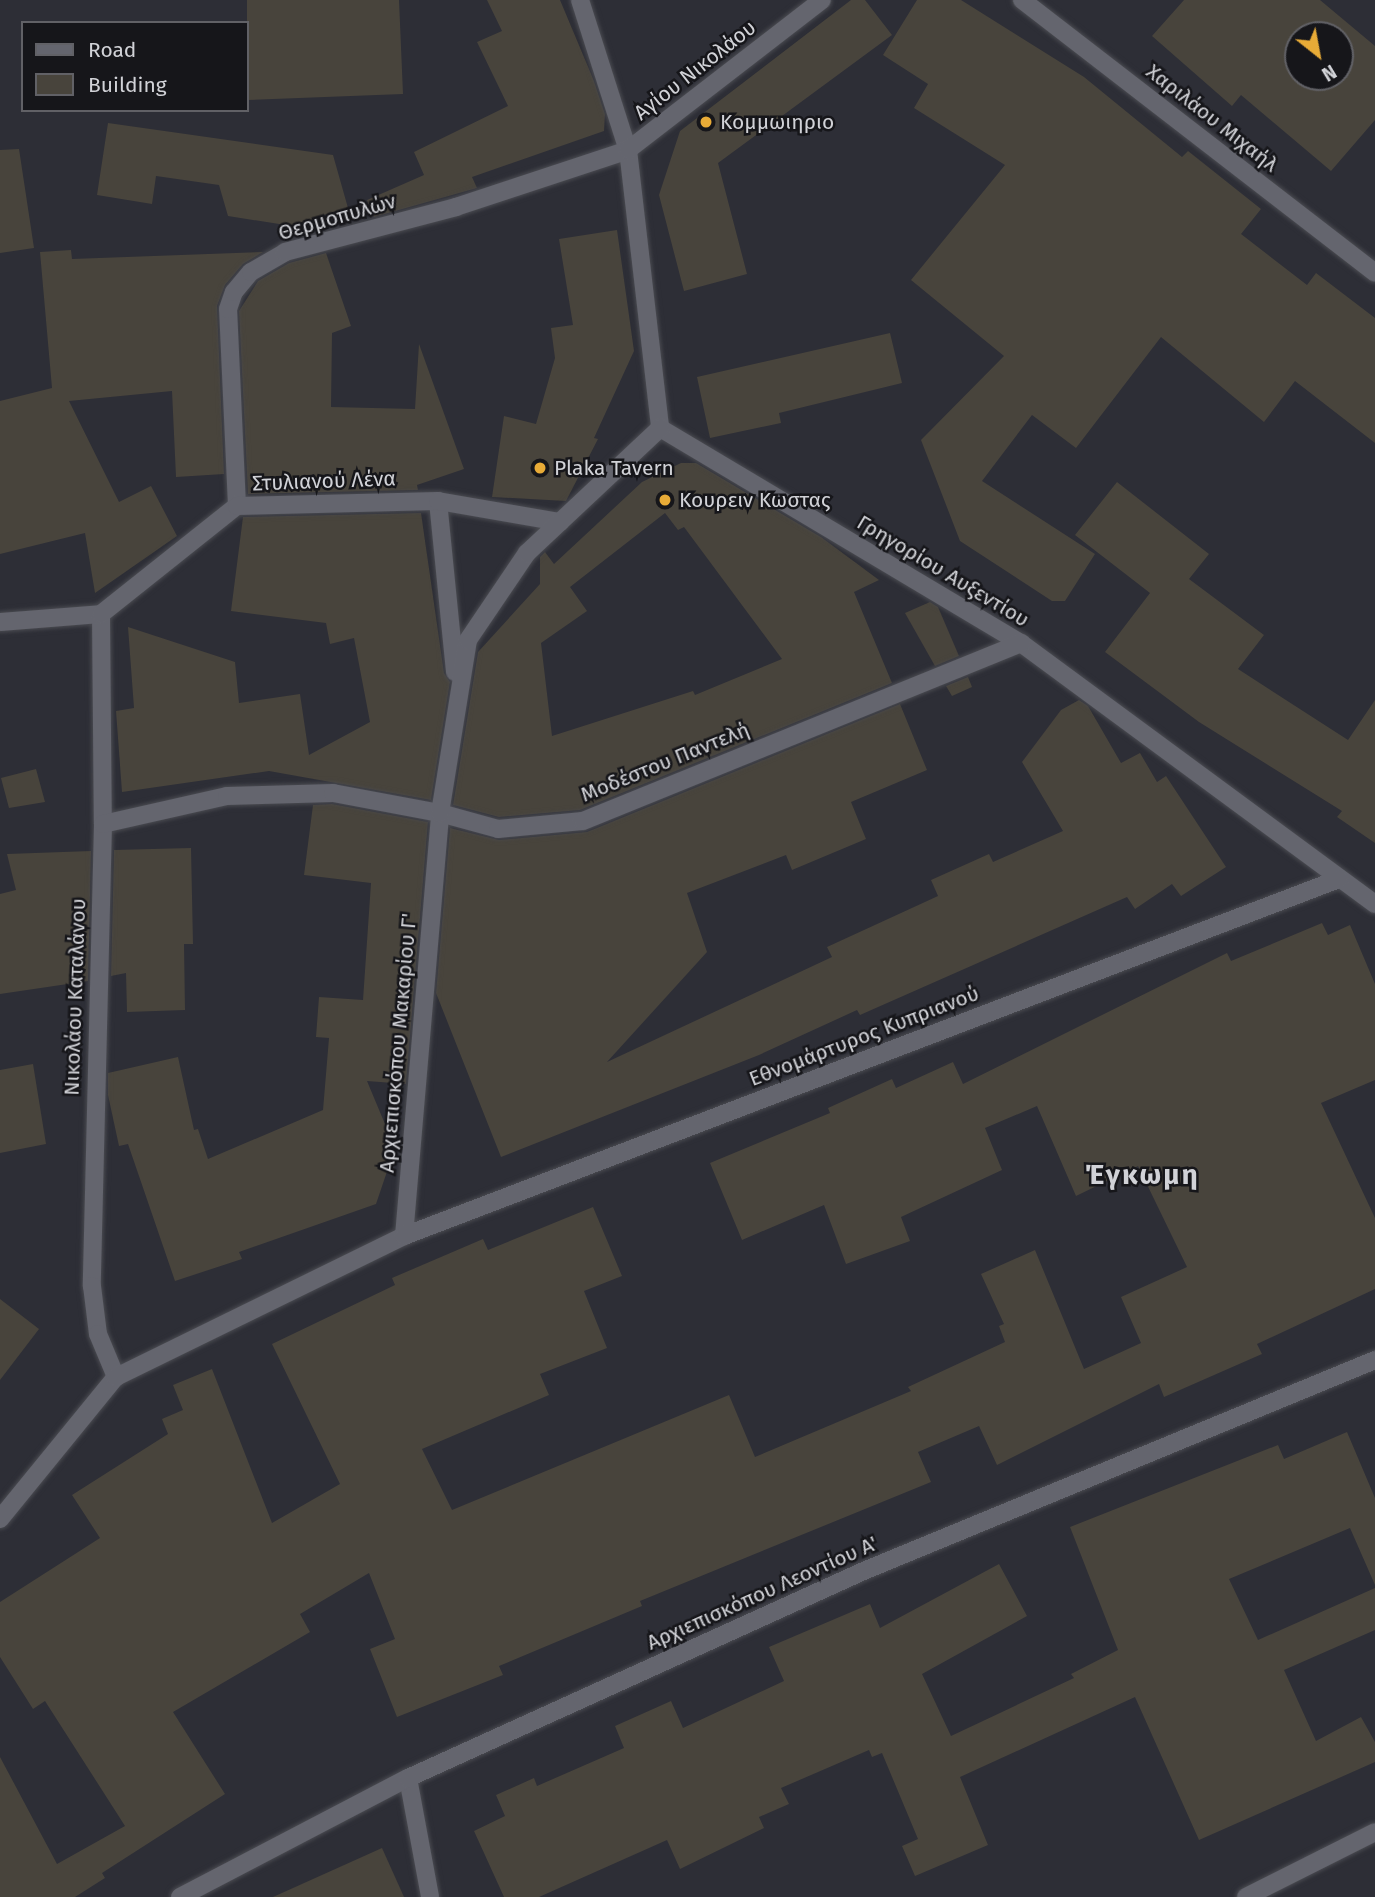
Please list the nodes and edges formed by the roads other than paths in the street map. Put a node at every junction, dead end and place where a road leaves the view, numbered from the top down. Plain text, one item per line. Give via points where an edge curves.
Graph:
1 (580, 0) edge
2 (822, 0) edge
3 (1022, 0) edge
4 (628, 150) junction
5 (1375, 273) edge
6 (660, 428) junction
7 (438, 501) junction
8 (237, 506) junction
9 (560, 522) junction
10 (101, 614) junction
11 (0, 622) edge
12 (1021, 643) junction
13 (457, 686) junction
14 (440, 813) junction
15 (103, 824) junction
16 (1339, 879) junction
17 (1375, 904) edge
18 (404, 1236) junction
19 (1375, 1360) edge
20 (116, 1377) junction
21 (0, 1519) edge
22 (408, 1778) junction
23 (1375, 1832) edge
24 (180, 1897) edge
25 (430, 1897) edge
26 (1246, 1897) edge

1 - 4 street
2 - 4 street, Αγίου Νικολάου
3 - 5 street, Χαριλάου Μιχαήλ
4 - 6 street
4 - 8 street, Θερμοπυλών via 456,207 285,252 251,272 234,292 228,309
6 - 9 street, Αρχιεπισκόπου Μακαρίου Γ'
6 - 12 street, Γρηγορίου Αυξεντίου
7 - 8 street, Στυλιανού Λένα
7 - 9 street, Στυλιανού Λένα
7 - 13 street
8 - 10 street, Στυλιανού Λένα
9 - 13 street, Αρχιεπισκόπου Μακαρίου Γ' via 527,553 482,614 467,640
10 - 11 street
10 - 15 street, Νικολάου Καταλάνου
12 - 14 street, Μοδέστου Παντελή via 583,821 498,829
12 - 16 street, Γρηγορίου Αυξεντίου
13 - 14 street, Αρχιεπισκόπου Μακαρίου Γ'
14 - 15 street, Μοδέστου Παντελή via 333,793 227,796
14 - 18 street, Αρχιεπισκόπου Μακαρίου Γ'
15 - 20 street, Νικολάου Καταλάνου via 92,1286 98,1334
16 - 17 street, Γρηγορίου Αυξεντίου
16 - 18 street, Εθνομάρτυρος Κυπριανού
18 - 20 street
19 - 22 street, Αρχιεπισκόπου Λεοντίου Α' via 866,1570
20 - 21 street
22 - 24 street, Αρχιεπισκόπου Λεοντίου Α'
22 - 25 street
23 - 26 street

